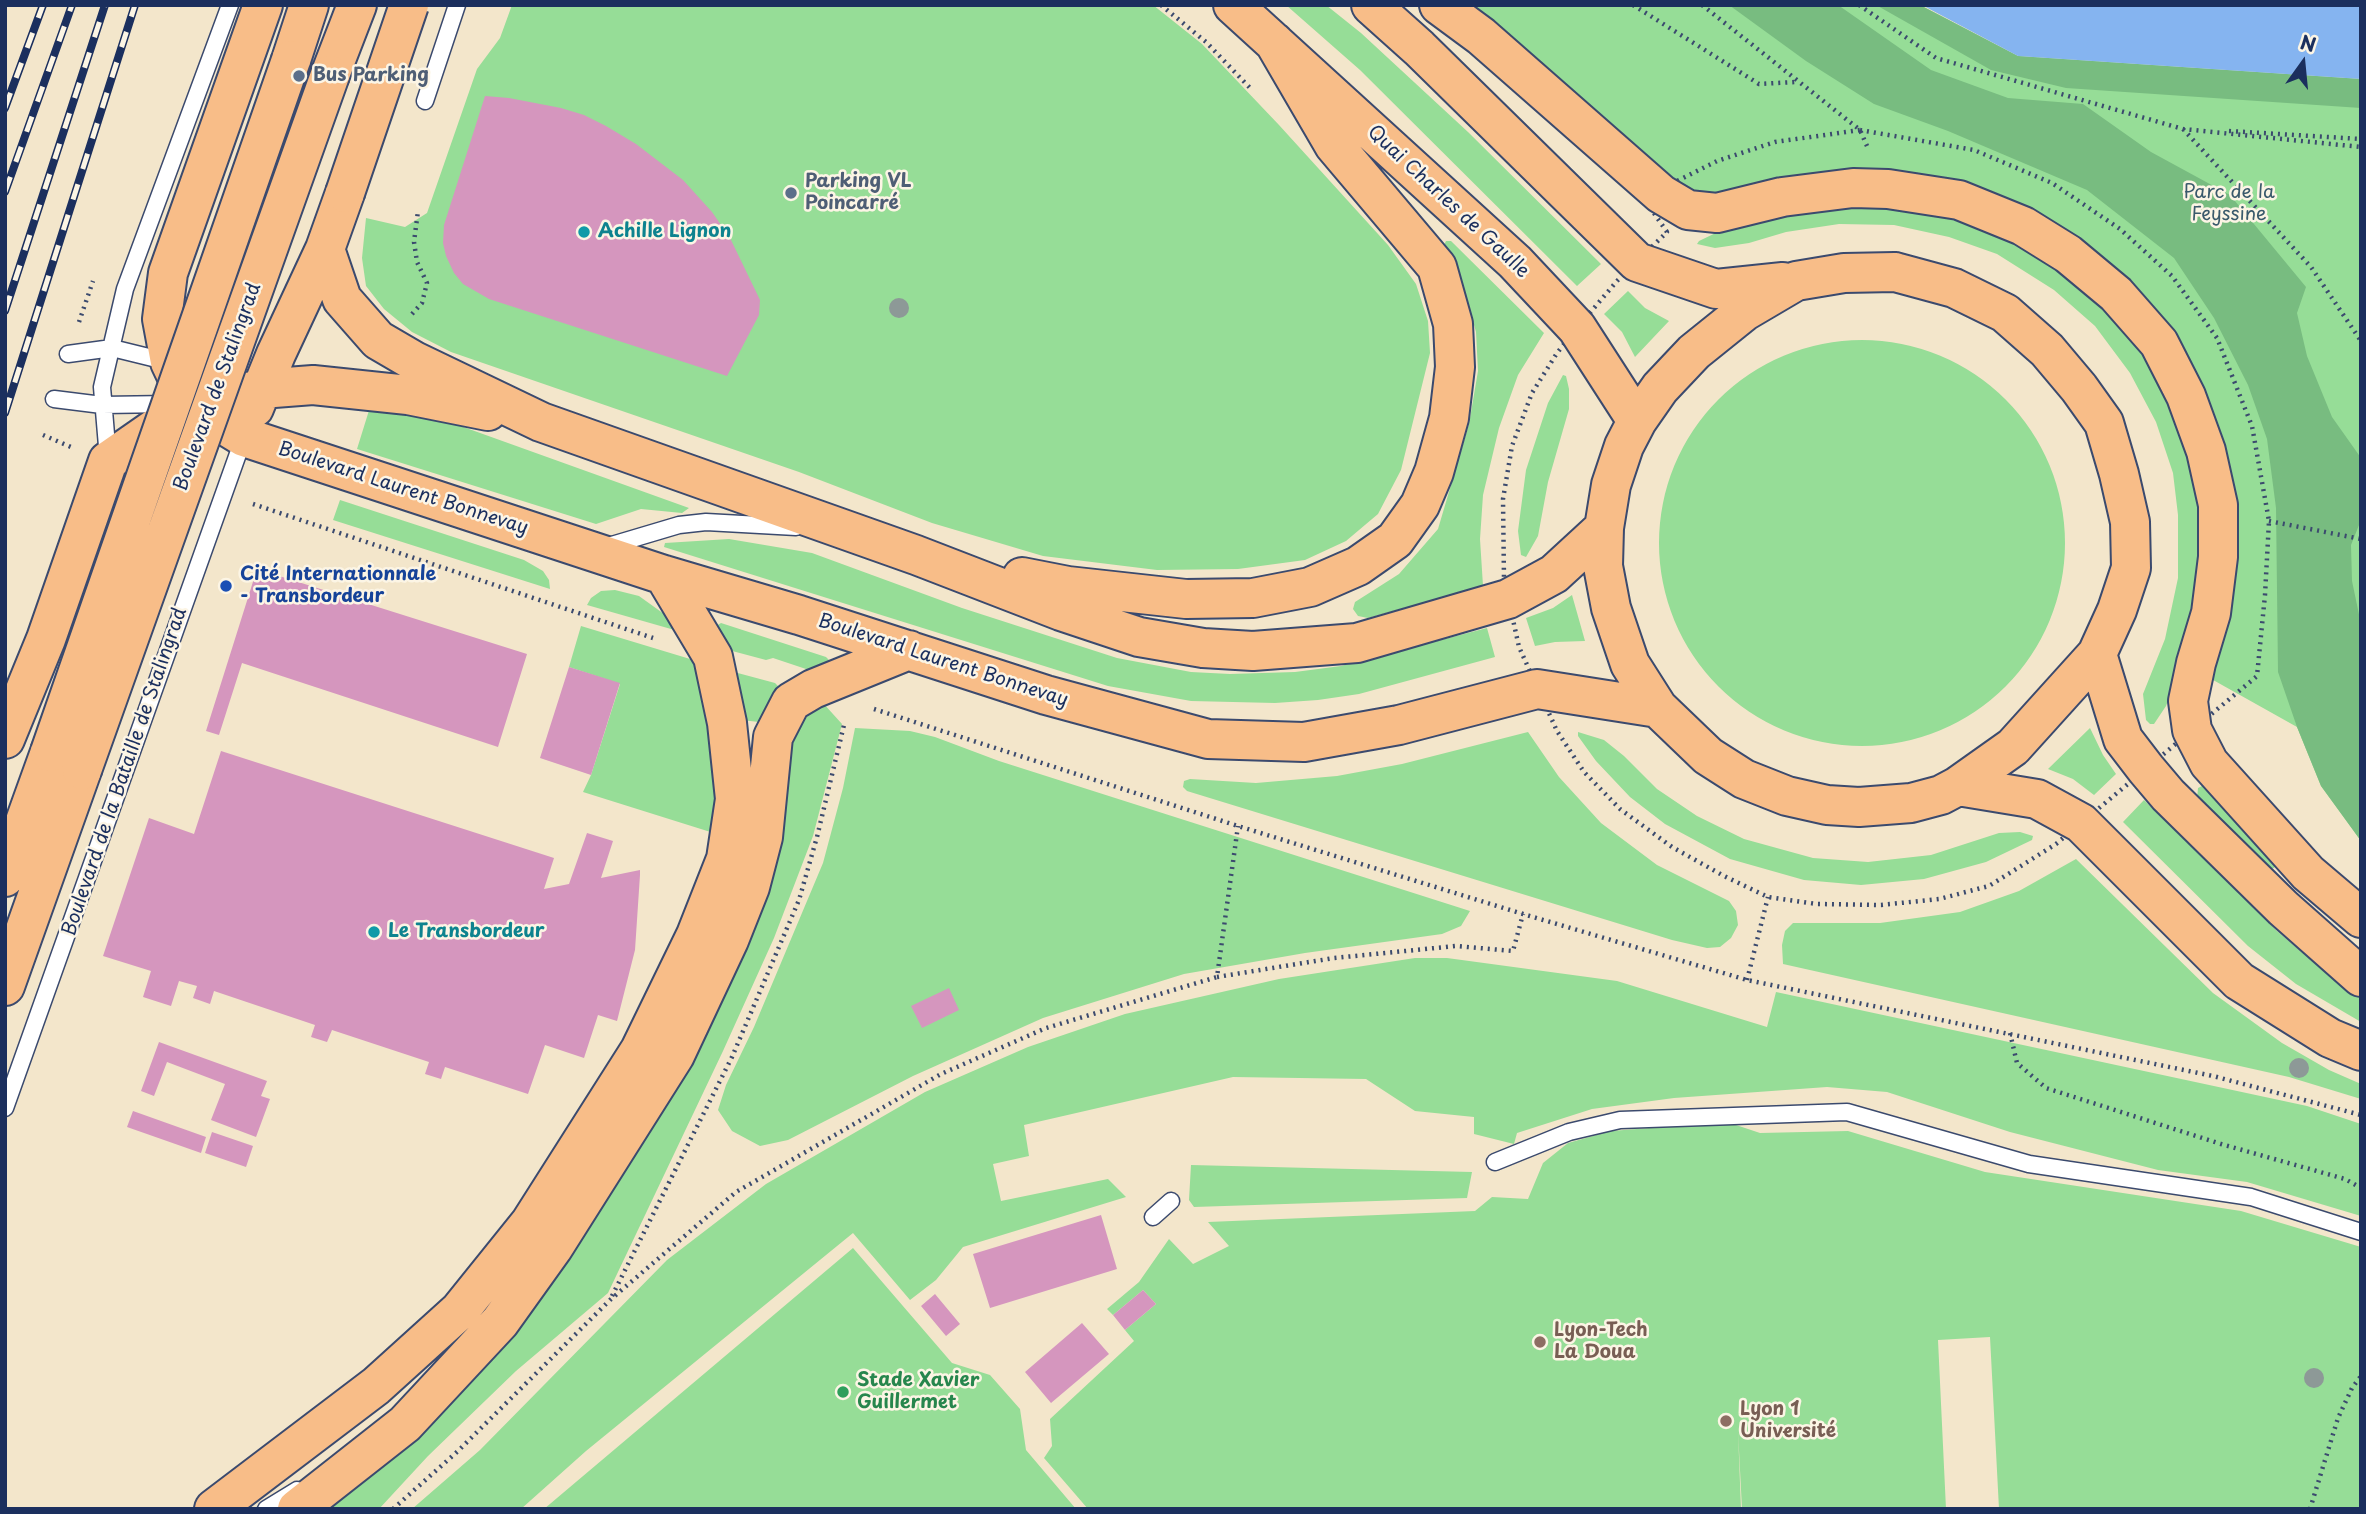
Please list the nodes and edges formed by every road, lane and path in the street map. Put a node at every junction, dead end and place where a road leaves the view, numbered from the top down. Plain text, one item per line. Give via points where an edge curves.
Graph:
1 (230, 5) edge
2 (263, 5) edge
3 (309, 5) edge
4 (357, 5) edge
5 (410, 5) edge
6 (457, 5) edge
7 (1161, 5) edge
8 (1233, 5) edge
9 (1371, 5) edge
10 (1439, 5) edge
11 (1633, 5) edge
12 (1702, 5) edge
13 (1859, 5) edge
14 (1274, 41) junction
15 (1797, 81) junction
16 (1261, 100) dead end
17 (425, 101) dead end
18 (2183, 129) junction
19 (199, 137) junction
20 (2361, 139) edge
21 (2361, 147) edge
22 (1888, 189) junction
23 (418, 211) dead end
24 (325, 249) junction
25 (1796, 281) junction
26 (404, 321) dead end
27 (2361, 341) edge
28 (112, 348) junction
29 (1557, 353) dead end
30 (68, 354) dead end
31 (191, 378) junction
32 (261, 389) junction
33 (54, 399) dead end
34 (102, 405) junction
35 (1637, 421) junction
36 (541, 422) junction
37 (244, 437) junction
38 (108, 461) junction
39 (2270, 521) dead end
40 (1604, 528) junction
41 (837, 529) junction
42 (2361, 539) edge
43 (590, 551) junction
44 (916, 555) junction
45 (664, 575) junction
46 (1504, 579) dead end
47 (909, 650) junction
48 (2097, 654) junction
49 (1658, 708) junction
50 (1557, 731) dead end
51 (5, 739) edge
52 (66, 761) junction
53 (1958, 786) junction
54 (2056, 844) dead end
55 (5, 877) edge
56 (1768, 897) junction
57 (1523, 914) junction
58 (2361, 918) edge
59 (1217, 976) junction
60 (2361, 977) edge
61 (1747, 980) junction
62 (5, 986) edge
63 (2010, 1032) junction
64 (2361, 1051) edge
65 (5, 1108) edge
66 (2361, 1115) edge
67 (1495, 1162) dead end
68 (2361, 1188) edge
69 (1171, 1201) dead end
70 (1153, 1217) dead end
71 (2361, 1232) edge
72 (2361, 1376) edge
73 (405, 1424) junction
74 (214, 1509) edge
75 (266, 1509) edge
76 (297, 1509) edge
77 (393, 1509) edge
78 (2310, 1509) edge

1 - 19 lane
2 - 19 main road
3 - 52 main road, Boulevard de Stalingrad, bridge
4 - 52 main road, Boulevard de Stalingrad, bridge
5 - 24 main road, bridge
6 - 17 lane
7 - 16 path via 1206,42
8 - 14 main road, Quai Charles de Gaulle
9 - 25 main road via 1637,262 1716,289
10 - 22 main road via 1481,36 1661,194 1688,210 1717,213 1808,193
11 - 15 path via 1759,84
12 - 15 path
13 - 18 path via 1936,58
14 - 35 main road, Quai Charles de Gaulle via 1516,262 1577,328
14 - 44 main road via 1334,145 1437,267 1453,324 1455,366 1449,418 1420,505 1395,540 1358,566 1310,587 1253,598 1186,599 1068,586
15 - 22 path via 1860,130
18 - 20 path
18 - 21 path
18 - 27 path via 2311,267
19 - 28 lane via 125,289
19 - 31 main road via 162,319
22 - 58 main road via 1959,200 2023,226 2068,254 2116,294 2159,343 2186,396 2206,451 2218,505 2211,613 2188,701 2192,730 2209,763 2308,873
23 - 26 path via 414,242 426,292 416,312
24 - 32 main road
24 - 36 main road via 342,299 378,340
25 - 35 main road via 1745,311 1694,352
25 - 48 main road via 1844,272 1895,272 1954,288 2005,313 2047,350 2079,387 2104,423 2130,522 2131,568
28 - 30 lane
28 - 31 lane
28 - 34 lane
29 - 46 path via 1532,393 1512,446 1503,499
31 - 32 main road
31 - 34 lane
31 - 37 main road, Boulevard Laurent Bonnevay
31 - 38 main road
32 - 36 main road via 313,385 360,389
32 - 37 main road
33 - 34 lane
34 - 38 lane
35 - 40 main road via 1611,485
36 - 41 main road
37 - 43 main road, Boulevard Laurent Bonnevay
37 - 65 lane, Boulevard de la Bataille de Stalingrad
38 - 51 main road via 47,639
39 - 42 path
40 - 44 main road via 1554,574 1508,599 1357,643 1253,651 1139,637
40 - 49 main road via 1611,608 1630,664
41 - 43 lane via 706,522 679,525
41 - 44 main road
43 - 45 main road, Boulevard Laurent Bonnevay
45 - 47 main road, Boulevard Laurent Bonnevay
45 - 74 main road via 713,657 727,723 735,799 726,859 696,935 640,1050 530,1223 460,1310 376,1386
47 - 49 main road, Boulevard Laurent Bonnevay via 1046,695 1208,739 1304,742 1399,725 1537,689
47 - 73 main road via 791,702 773,737 763,836 750,887 675,1055 553,1248 507,1311
48 - 53 main road via 2013,747
48 - 60 main road via 2123,739 2168,796
49 - 53 main road via 1708,756 1744,779 1787,796 1859,807 1911,803
50 - 56 path via 1584,772 1620,809 1672,847
52 - 55 main road
52 - 62 main road
53 - 64 main road via 2037,799 2081,823 2239,981 2329,1038
54 - 56 path via 1989,886 1939,899 1881,905 1817,904
56 - 61 path
57 - 59 path via 1513,951 1455,946
57 - 59 path via 1238,826
57 - 61 path
59 - 77 path via 1046,1028 941,1074 736,1192 610,1300
61 - 63 path
63 - 66 path via 2213,1076
63 - 68 path via 2017,1063 2046,1087
67 - 71 lane via 1569,1132 1620,1120 1847,1112 2029,1164 2251,1197
69 - 70 lane
72 - 78 path via 2338,1418
73 - 75 lane
73 - 76 main road

